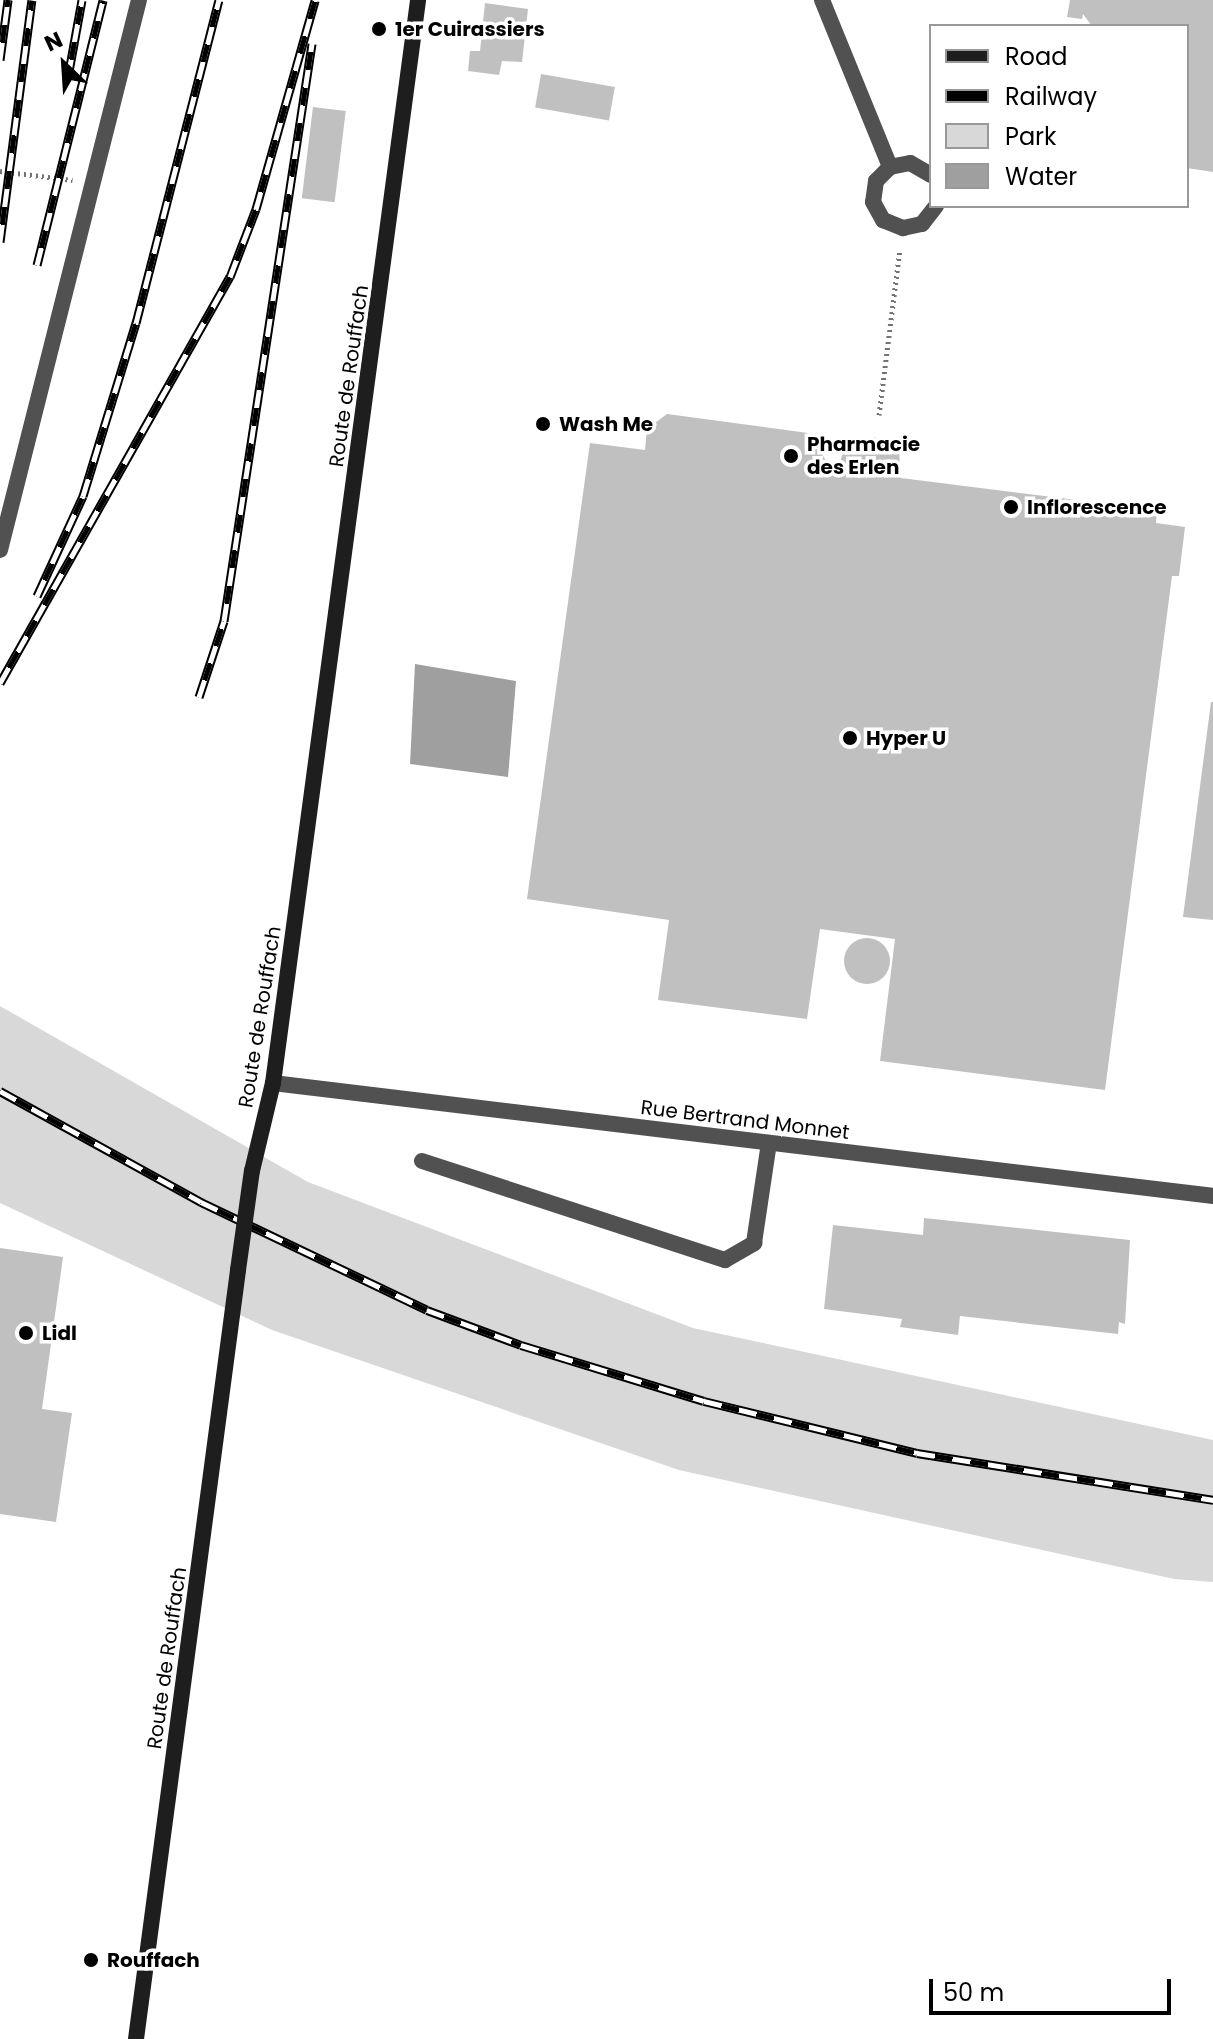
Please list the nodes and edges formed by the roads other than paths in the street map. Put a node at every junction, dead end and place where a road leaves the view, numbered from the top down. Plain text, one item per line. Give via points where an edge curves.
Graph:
1 (139, 0) edge
2 (418, 0) edge
3 (822, 0) edge
4 (890, 167) junction
5 (929, 174) edge
6 (934, 208) edge
7 (0, 550) edge
8 (273, 1083) junction
9 (769, 1143) junction
10 (422, 1161) dead end
11 (1213, 1196) edge
12 (136, 2039) edge

1 - 7 street
2 - 8 main road, Route de Rouffach
3 - 4 street
4 - 5 street via 910,163
4 - 6 street via 876,181 873,202 883,220 903,228 922,224
8 - 9 street, Rue Bertrand Monnet
8 - 12 main road, Route de Rouffach, bridge via 252,1171
9 - 10 street via 754,1243 725,1260
9 - 11 street, Rue Bertrand Monnet

